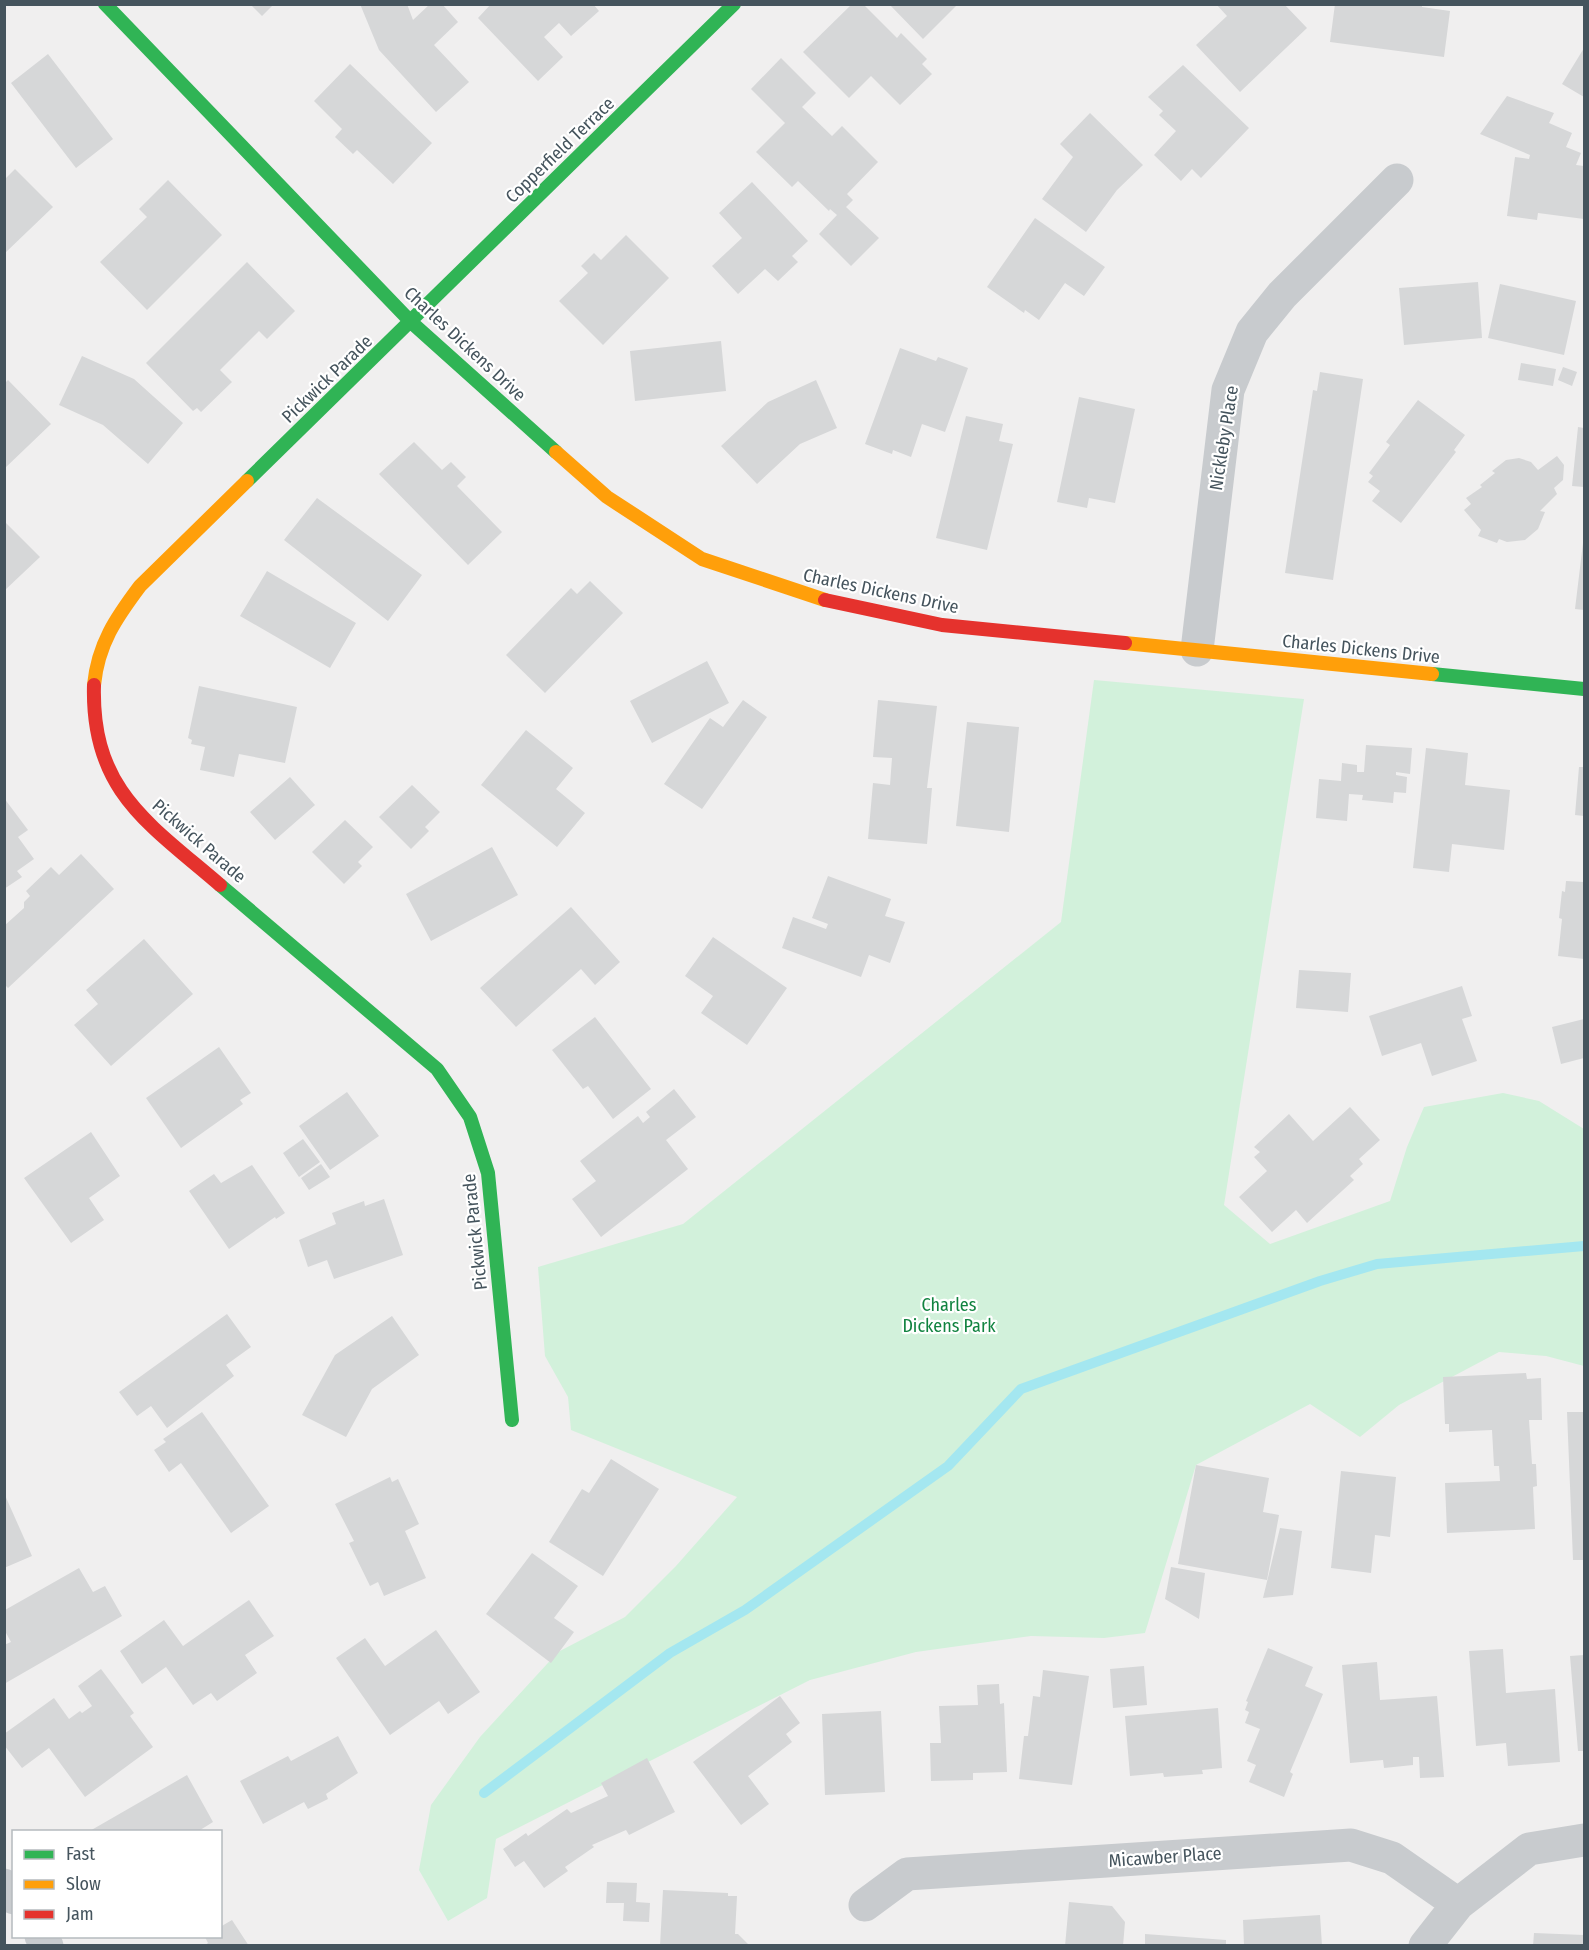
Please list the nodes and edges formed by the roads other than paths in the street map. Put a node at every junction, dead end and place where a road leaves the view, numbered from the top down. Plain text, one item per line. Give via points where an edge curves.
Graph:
1 (105, 4) edge
2 (734, 4) edge
3 (1397, 180) dead end
4 (411, 322) junction
5 (1197, 650) junction
6 (1584, 689) edge
7 (512, 1420) dead end
8 (1584, 1840) edge
9 (1458, 1904) junction
10 (865, 1905) dead end
11 (1425, 1946) edge

1 - 4 street, Charles Dickens Drive
2 - 4 street, Copperfield Terrace
3 - 5 street, Nickleby Place via 1282,295 1252,332 1228,390
4 - 5 street, Charles Dickens Drive via 607,496 702,559 815,598 942,625
4 - 7 street, Pickwick Parade via 140,586 118,615 99,651 92,695 98,742 120,792 148,823 437,1069 470,1117 488,1173
5 - 6 street, Charles Dickens Drive
8 - 9 street via 1529,1849
9 - 10 street, Micawber Place via 1392,1858 1351,1845 907,1874
9 - 11 street

